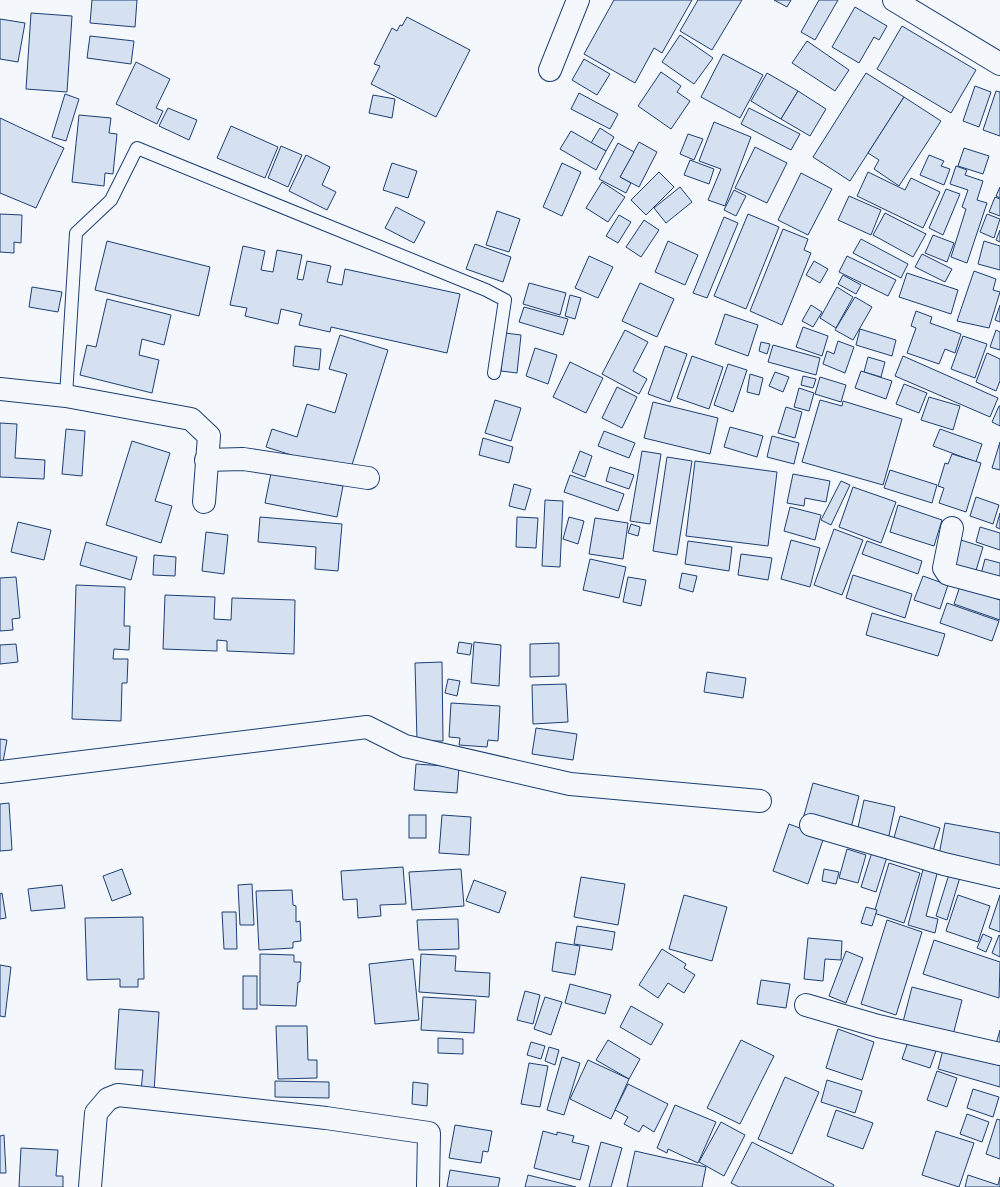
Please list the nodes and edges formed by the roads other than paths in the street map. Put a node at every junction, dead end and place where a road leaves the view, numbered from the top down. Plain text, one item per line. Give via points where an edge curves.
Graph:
1 (578, 0) edge
2 (894, 0) edge
3 (1000, 64) edge
4 (550, 70) dead end
5 (494, 373) dead end
6 (0, 389) edge
7 (66, 396) junction
8 (206, 460) junction
9 (368, 478) dead end
10 (204, 502) dead end
11 (952, 528) dead end
12 (1000, 588) edge
13 (0, 772) edge
14 (760, 801) dead end
15 (811, 825) dead end
16 (1000, 877) edge
17 (806, 1005) dead end
18 (1000, 1054) edge
19 (90, 1187) edge
20 (428, 1187) edge

1 - 4 street
2 - 3 street
5 - 7 lane via 506,300 137,148 111,200 76,233
6 - 7 street
7 - 8 street via 191,419 209,436
8 - 9 street via 243,459
8 - 10 street
11 - 12 street via 944,568 948,574
13 - 14 street via 367,727 405,746 570,784
15 - 16 street via 944,864
17 - 18 street via 878,1026
19 - 20 street via 96,1113 108,1099 118,1095 326,1118 429,1133

